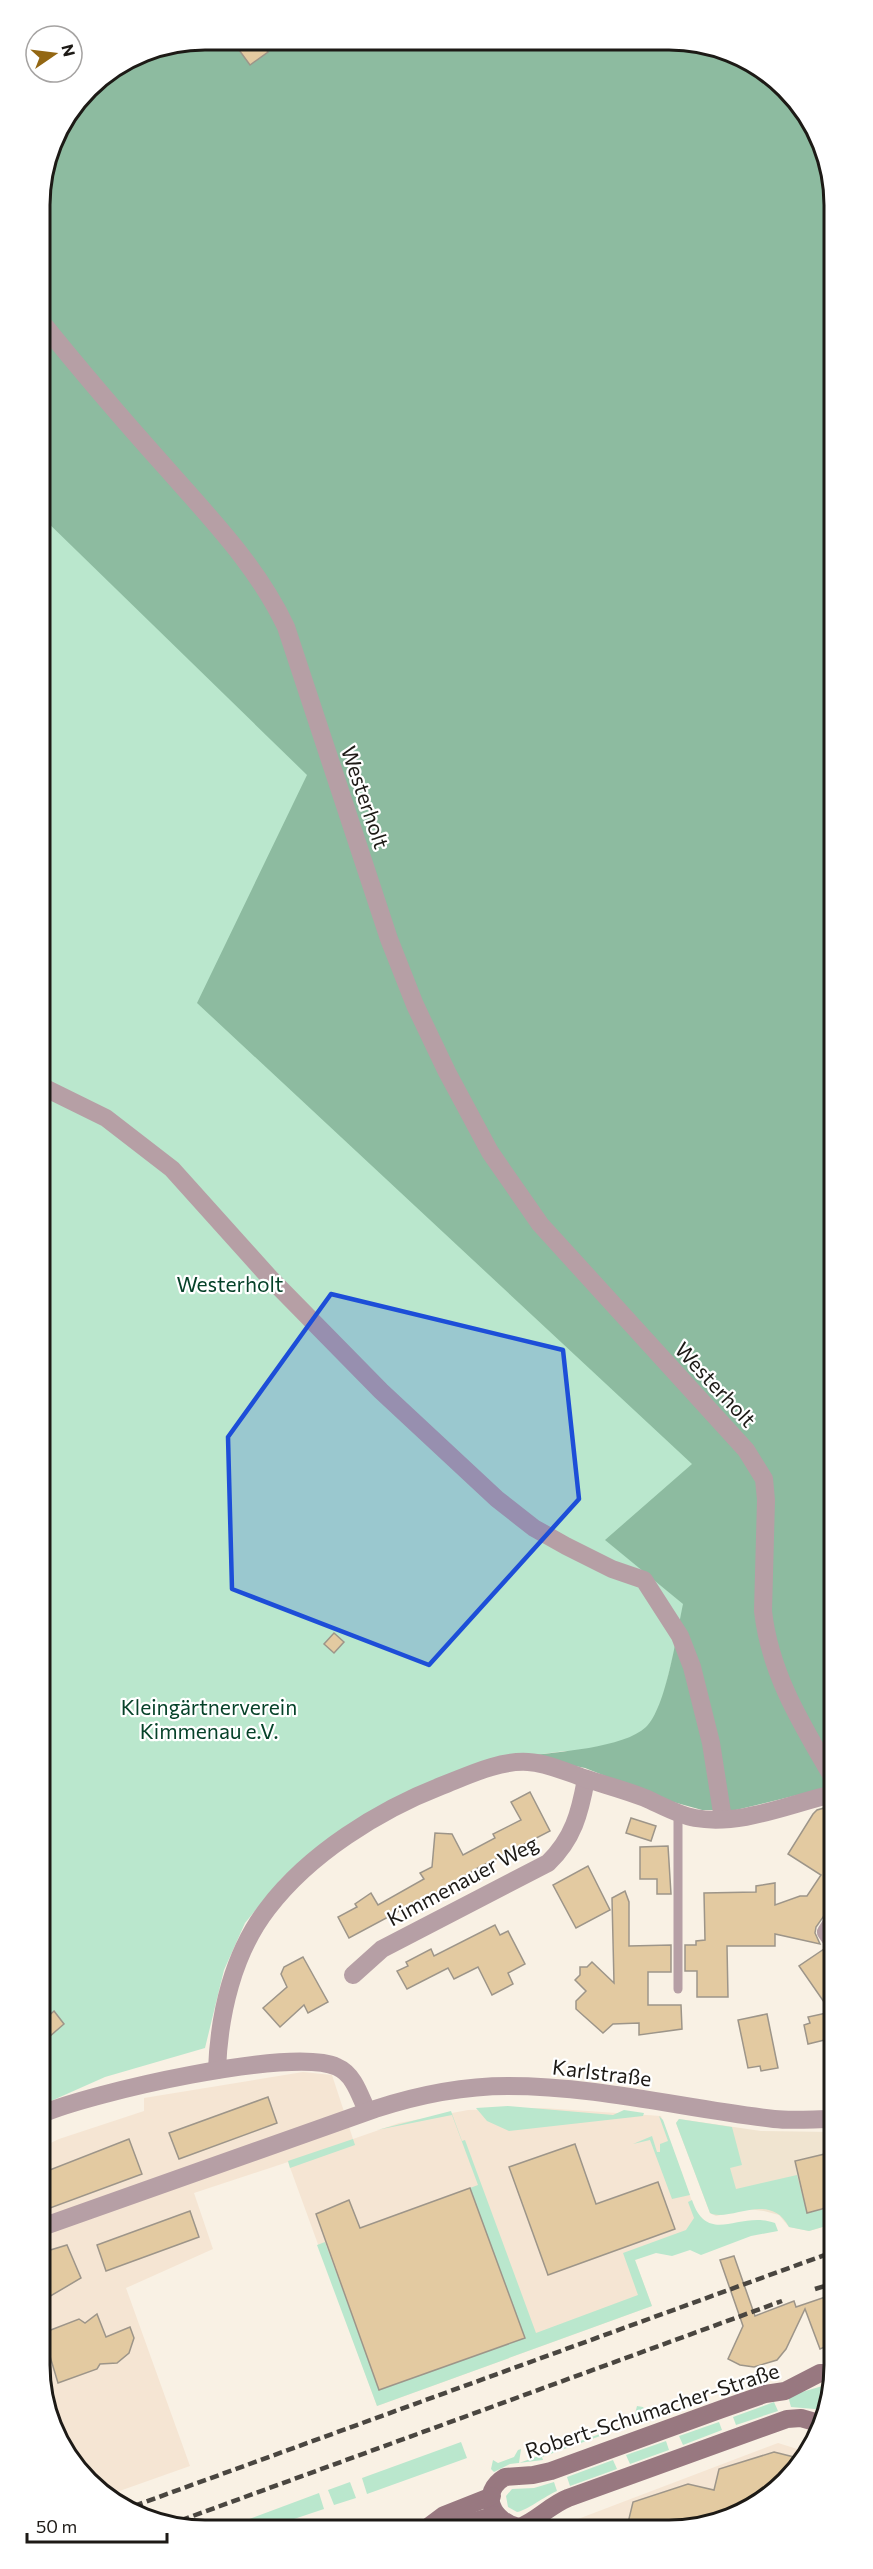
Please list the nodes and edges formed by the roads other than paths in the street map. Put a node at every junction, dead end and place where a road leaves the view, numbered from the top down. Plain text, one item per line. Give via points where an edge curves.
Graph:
1 (50, 332) edge
2 (50, 1091) edge
3 (823, 1760) edge
4 (586, 1779) junction
5 (823, 1796) edge
6 (678, 1812) junction
7 (723, 1819) junction
8 (353, 1975) dead end
9 (678, 1989) dead end
10 (217, 2070) junction
11 (367, 2111) junction
12 (50, 2112) edge
13 (823, 2119) edge
14 (50, 2224) edge
15 (823, 2373) edge
16 (813, 2421) edge
17 (492, 2496) junction
18 (496, 2515) junction
19 (437, 2520) edge
20 (479, 2520) edge
21 (502, 2520) edge
22 (530, 2520) edge

1 - 3 street, Westerholt via 238,549 274,603 286,627 389,939 415,1005 490,1152 540,1224 746,1450 764,1479 765,1629 777,1676
2 - 7 street via 106,1118 172,1169 278,1286 381,1391 497,1498 534,1528 612,1569 644,1580 680,1636 692,1667 711,1743
4 - 6 street
4 - 8 street, Kimmenauer Weg via 573,1831 562,1850 548,1863 382,1949
4 - 10 street via 536,1763 506,1764 420,1795 359,1827 332,1848 269,1906 248,1940 227,1999
5 - 7 street
6 - 7 street via 695,1818
6 - 9 lane
10 - 11 street via 270,2062 334,2065 350,2077
10 - 12 street
11 - 13 street, Karlstraße via 438,2092 508,2086 597,2093 777,2119
11 - 14 street, Karlstraße
15 - 17 street, Robert-Schumacher-Straße via 786,2391 765,2394 551,2471 505,2477 496,2484
16 - 22 street via 787,2419 562,2500
17 - 18 street
17 - 19 street, Robert-Schumacher-Straße
18 - 20 street
18 - 21 street

